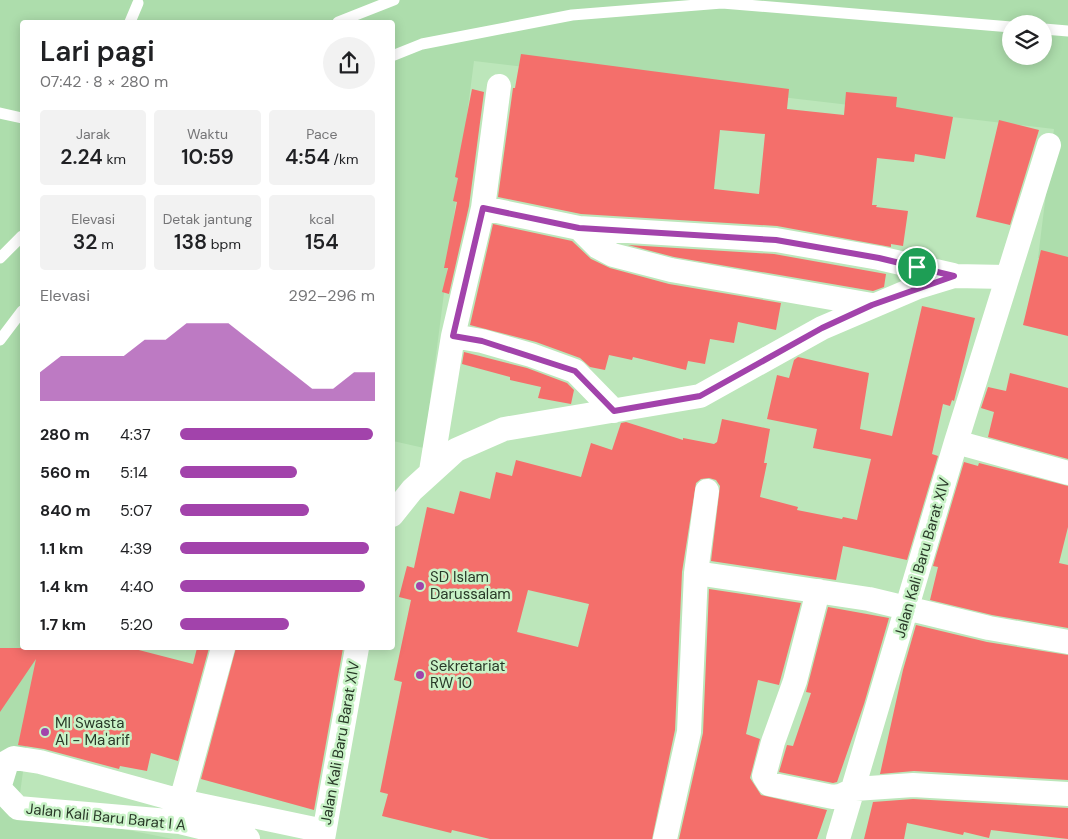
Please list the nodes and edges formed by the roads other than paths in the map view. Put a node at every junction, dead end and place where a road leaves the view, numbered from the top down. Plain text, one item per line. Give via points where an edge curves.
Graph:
1 (394, 0) edge
2 (138, 3) dead end
3 (131, 20) edge
4 (343, 20) edge
5 (1002, 26) edge
6 (1052, 30) edge
7 (1068, 31) edge
8 (395, 55) edge
9 (499, 86) dead end
10 (0, 113) edge
11 (20, 118) edge
12 (1049, 145) dead end
13 (483, 208) junction
14 (579, 228) junction
15 (20, 238) edge
16 (0, 258) edge
17 (954, 276) junction
18 (1006, 276) junction
19 (872, 305) junction
20 (20, 314) edge
21 (453, 336) junction
22 (0, 340) edge
23 (614, 411) junction
24 (956, 442) junction
25 (431, 471) junction
26 (1068, 473) edge
27 (707, 491) dead end
28 (395, 510) edge
29 (696, 573) junction
30 (818, 592) junction
31 (907, 608) junction
32 (1068, 642) edge
33 (222, 650) edge
34 (357, 650) edge
35 (0, 785) edge
36 (855, 788) junction
37 (0, 789) edge
38 (1068, 794) edge
39 (181, 801) junction
40 (323, 835) edge
41 (248, 839) edge
42 (665, 839) edge
43 (838, 839) edge

1 - 4 lane
2 - 3 lane
5 - 8 lane via 722,3 572,15 422,44
6 - 7 lane
9 - 13 street
10 - 11 lane
12 - 18 street, Jalan Kali Baru Barat XIV
13 - 14 street
13 - 21 street
14 - 17 street via 776,240 879,258
14 - 19 street via 613,256 671,270
15 - 16 lane
17 - 18 street
17 - 19 street
18 - 24 street, Jalan Kali Baru Barat XIV
19 - 23 street via 799,340 700,396
20 - 22 lane
21 - 23 street via 506,348 575,371
21 - 25 street
23 - 25 street via 504,429 456,450
24 - 26 street
24 - 31 street, Jalan Kali Baru Barat XIV
25 - 28 street
27 - 29 street
29 - 30 street
29 - 42 street via 689,732
30 - 31 street
30 - 36 street via 795,681 764,776 769,784 833,797
31 - 32 street via 989,628
31 - 36 street, Jalan Kali Baru Barat XIV
33 - 39 street
34 - 40 street, Jalan Kali Baru Barat XIV
35 - 39 street via 7,762 14,758 40,762
36 - 38 street via 913,785
36 - 43 street, Jalan Kali Baru Barat XIV
37 - 41 street, Jalan Kali Baru Barat I A via 18,808 180,822
39 - 40 street

